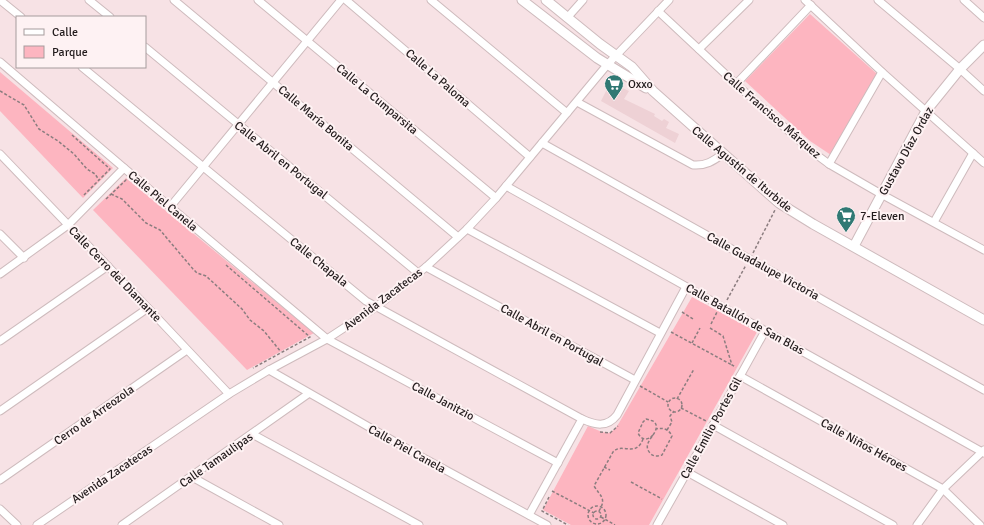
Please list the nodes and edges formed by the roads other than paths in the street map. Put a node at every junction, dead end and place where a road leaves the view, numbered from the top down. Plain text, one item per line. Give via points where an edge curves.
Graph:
1 (0, 0) edge
2 (89, 0) edge
3 (174, 0) edge
4 (258, 0) edge
5 (341, 0) edge
6 (346, 0) edge
7 (431, 0) edge
8 (522, 0) edge
9 (546, 0) edge
10 (583, 0) edge
11 (669, 0) edge
12 (749, 0) edge
13 (805, 0) edge
14 (878, 0) edge
15 (964, 0) edge
16 (811, 6) junction
17 (658, 11) junction
18 (20, 16) edge
19 (109, 16) edge
20 (567, 18) junction
21 (984, 18) edge
22 (308, 41) junction
23 (984, 45) edge
24 (146, 48) edge
25 (699, 49) junction
26 (615, 56) junction
27 (0, 62) edge
28 (607, 65) junction
29 (83, 68) edge
30 (960, 69) junction
31 (882, 72) junction
32 (274, 82) junction
33 (736, 84) junction
34 (653, 91) junction
35 (984, 91) edge
36 (577, 102) junction
37 (926, 111) junction
38 (567, 113) junction
39 (238, 125) junction
40 (542, 143) junction
41 (972, 153) junction
42 (0, 154) edge
43 (723, 154) junction
44 (530, 157) junction
45 (984, 163) edge
46 (829, 164) junction
47 (203, 167) junction
48 (124, 168) junction
49 (506, 186) junction
50 (881, 194) junction
51 (496, 198) junction
52 (170, 207) junction
53 (934, 222) junction
54 (68, 225) junction
55 (466, 229) junction
56 (0, 234) edge
57 (458, 237) junction
58 (854, 246) junction
59 (983, 248) edge
60 (24, 258) junction
61 (108, 266) junction
62 (426, 266) junction
63 (418, 273) junction
64 (0, 274) edge
65 (686, 287) junction
66 (376, 307) junction
67 (148, 308) junction
68 (984, 320) edge
69 (765, 331) junction
70 (660, 333) junction
71 (327, 339) junction
72 (0, 341) edge
73 (188, 350) junction
74 (269, 370) junction
75 (740, 376) junction
76 (635, 380) junction
77 (984, 390) edge
78 (228, 394) junction
79 (308, 394) junction
80 (0, 411) edge
81 (582, 419) junction
82 (710, 424) junction
83 (252, 434) junction
84 (984, 452) edge
85 (558, 463) junction
86 (687, 472) junction
87 (192, 477) junction
88 (0, 480) edge
89 (943, 489) junction
90 (0, 509) edge
91 (528, 515) junction
92 (128, 524) edge
93 (659, 524) edge
94 (17, 525) edge
95 (37, 525) edge
96 (279, 525) edge
97 (419, 525) edge
98 (547, 525) edge
99 (783, 525) edge
100 (893, 525) edge
101 (917, 525) edge
102 (980, 525) edge

1 - 18 street
2 - 19 street
3 - 32 street, Calle María Bonita
4 - 22 street, Calle La Cumparsita
5 - 22 street
6 - 44 street, Calle La Paloma
7 - 38 street
8 - 28 street, Calle Agustín de Iturbide
9 - 20 street, Calle Agustín de Iturbide
10 - 20 street
11 - 17 street, Avenida Zacatecas
12 - 25 street
13 - 16 street
14 - 30 street
15 - 21 street
16 - 31 street
16 - 33 street
17 - 25 street, Calle Francisco Márquez
17 - 26 street, Avenida Zacatecas
20 - 26 street, Calle Agustín de Iturbide
22 - 32 street
22 - 51 street, Calle La Cumparsita
23 - 30 street, Gustavo Díaz Ordaz
24 - 39 street, Calle Abril en Portugal
25 - 33 street, Calle Francisco Márquez
26 - 28 street, Avenida Zacatecas
26 - 34 street, Calle Agustín de Iturbide via 632,67
27 - 48 street, Calle Piel Canela
28 - 34 street, Calle Agustín de Iturbide
28 - 36 street, Avenida Zacatecas
29 - 47 street, Calle Chapala
30 - 35 street
30 - 37 street, Gustavo Díaz Ordaz
31 - 37 street
31 - 46 street
32 - 39 street
32 - 57 street, Calle María Bonita
33 - 46 street, Calle Francisco Márquez
34 - 43 street, Calle Agustín de Iturbide
36 - 38 street, Avenida Zacatecas
36 - 43 street via 693,165 709,164
37 - 41 street
37 - 50 street, Gustavo Díaz Ordaz
38 - 40 street, Avenida Zacatecas
39 - 47 street
39 - 63 street, Calle Abril en Portugal
40 - 44 street, Avenida Zacatecas
40 - 77 street, Calle Guadalupe Victoria
41 - 45 street
41 - 53 street
42 - 54 street, Calle Cerro del Diamante
43 - 58 street, Calle Agustín de Iturbide via 779,203
44 - 49 street, Avenida Zacatecas
46 - 50 street, Calle Francisco Márquez
47 - 52 street
47 - 66 street, Calle Chapala
48 - 52 street, Calle Piel Canela
48 - 54 street
49 - 51 street, Avenida Zacatecas
49 - 65 street, Calle Batallón de San Blas
50 - 53 street, Calle Francisco Márquez
50 - 58 street, Gustavo Díaz Ordaz
51 - 55 street, Avenida Zacatecas
52 - 71 street, Calle Piel Canela
53 - 59 street, Calle Francisco Márquez
54 - 60 street
54 - 61 street, Calle Cerro del Diamante
55 - 57 street, Avenida Zacatecas
55 - 70 street
56 - 60 street
57 - 62 street, Avenida Zacatecas
58 - 68 street, Calle Agustín de Iturbide
60 - 64 street
61 - 67 street, Calle Cerro del Diamante
61 - 72 street
62 - 63 street, Avenida Zacatecas
62 - 76 street, Calle Abril en Portugal
63 - 66 street, Avenida Zacatecas
65 - 69 street, Calle Batallón de San Blas
65 - 70 street, Calle Chapala
66 - 71 street, Avenida Zacatecas
66 - 81 street, Calle Chapala
67 - 73 street, Calle Cerro del Diamante
67 - 80 street
69 - 75 street, Calle Emilio Portes Gil
69 - 84 street, Calle Batallón de San Blas
70 - 76 street, Calle Chapala
71 - 74 street, Avenida Zacatecas
71 - 85 street, Calle Janitzio
73 - 78 street, Calle Cerro del Diamante
73 - 88 street, Cerro de Arreozola
74 - 78 street, Avenida Zacatecas
74 - 79 street, Calle Piel Canela
75 - 82 street, Calle Emilio Portes Gil
75 - 89 street, Calle Niños Héroes
76 - 81 street, Calle Chapala via 614,419 601,425
78 - 95 street, Avenida Zacatecas
79 - 83 street, Calle Tamaulipas
79 - 91 street, Calle Piel Canela
81 - 85 street
82 - 86 street, Calle Emilio Portes Gil
82 - 100 street
83 - 87 street, Calle Tamaulipas
83 - 97 street
84 - 89 street
85 - 91 street
86 - 93 street, Calle Emilio Portes Gil
86 - 99 street
87 - 92 street, Calle Tamaulipas
87 - 96 street
89 - 101 street
89 - 102 street, Calle Niños Héroes
90 - 94 street
91 - 98 street, Calle Piel Canela

